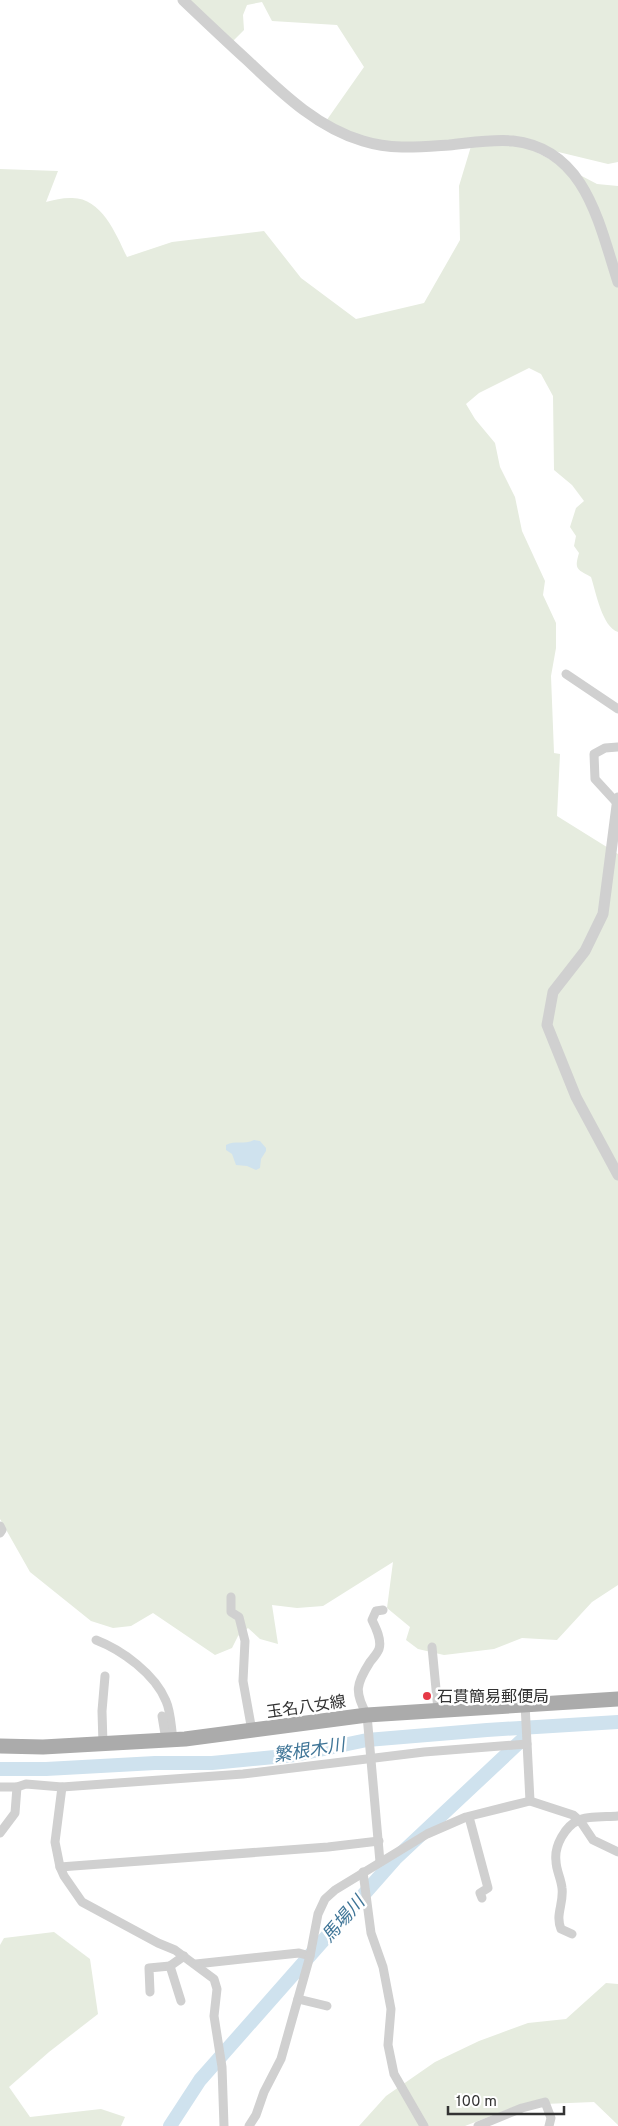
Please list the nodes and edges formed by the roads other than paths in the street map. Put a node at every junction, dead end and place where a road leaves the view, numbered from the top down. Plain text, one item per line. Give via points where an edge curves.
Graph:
1 (183, 0) edge
2 (618, 282) edge
3 (566, 674) dead end
4 (618, 709) edge
5 (618, 747) edge
6 (618, 798) edge
7 (617, 803) edge
8 (618, 1175) edge
9 (0, 1526) edge
10 (0, 1533) edge
11 (230, 1597) dead end
12 (383, 1610) dead end
13 (96, 1640) dead end
14 (432, 1647) dead end
15 (105, 1676) dead end
16 (618, 1699) edge
17 (525, 1705) junction
18 (438, 1710) junction
19 (162, 1716) dead end
20 (367, 1722) junction
21 (252, 1731) junction
22 (169, 1740) junction
23 (103, 1744) junction
24 (527, 1744) junction
25 (0, 1746) edge
26 (372, 1758) junction
27 (0, 1787) edge
28 (17, 1787) junction
29 (62, 1787) junction
30 (530, 1801) junction
31 (469, 1816) junction
32 (618, 1816) edge
33 (579, 1820) junction
34 (0, 1833) edge
35 (379, 1841) junction
36 (618, 1852) edge
37 (380, 1862) junction
38 (60, 1867) junction
39 (363, 1872) junction
40 (482, 1898) dead end
41 (572, 1934) dead end
42 (184, 1956) junction
43 (310, 1956) junction
44 (196, 1964) junction
45 (170, 1966) junction
46 (150, 1992) dead end
47 (298, 1999) junction
48 (181, 2001) dead end
49 (327, 2006) dead end
50 (224, 2126) edge
51 (249, 2126) edge
52 (424, 2126) edge
53 (478, 2126) edge
54 (549, 2126) edge

1 - 2 street via 299,107 340,133 394,148 514,141 538,147 555,157 580,180
3 - 4 street
5 - 7 street via 605,748 594,754 595,779
6 - 7 street
7 - 8 street via 603,914 585,951 553,992 547,1026 576,1097
9 - 10 street
11 - 21 street via 231,1612 239,1617 245,1641 243,1681
12 - 20 street via 376,1611 372,1620 380,1637 379,1649 356,1691
13 - 22 street via 121,1652 159,1688 167,1702
14 - 18 street
15 - 23 street
16 - 17 main road, 玉名八女線
17 - 18 main road, 玉名八女線
17 - 24 street
18 - 20 main road, 玉名八女線
19 - 22 street
20 - 21 main road, 玉名八女線
20 - 26 street
21 - 22 main road, 玉名八女線
22 - 23 main road, 玉名八女線
23 - 25 main road, 玉名八女線
24 - 26 street
24 - 30 street
26 - 29 street via 243,1774
26 - 35 street
27 - 28 street
28 - 29 street via 26,1784
28 - 34 street via 15,1813
29 - 38 street via 55,1842
30 - 31 street
30 - 33 street
31 - 37 street via 427,1834
31 - 40 street via 488,1888 480,1893
32 - 33 street
33 - 36 street via 593,1840
33 - 41 street via 559,1838 555,1856 562,1890 558,1920 561,1929
35 - 37 street
35 - 38 street
37 - 39 street
38 - 42 street via 82,1902
39 - 43 street via 325,1899 318,1914
39 - 52 street via 371,1933 383,1967 391,2009 388,2044 394,2074
42 - 44 street
42 - 45 street
43 - 44 street via 299,1953
43 - 47 street
44 - 50 street via 214,1979 217,1989 214,2016 222,2067
45 - 46 street via 149,1968
45 - 48 street
47 - 49 street
47 - 51 street via 281,2059
53 - 54 street via 545,2102 551,2118

